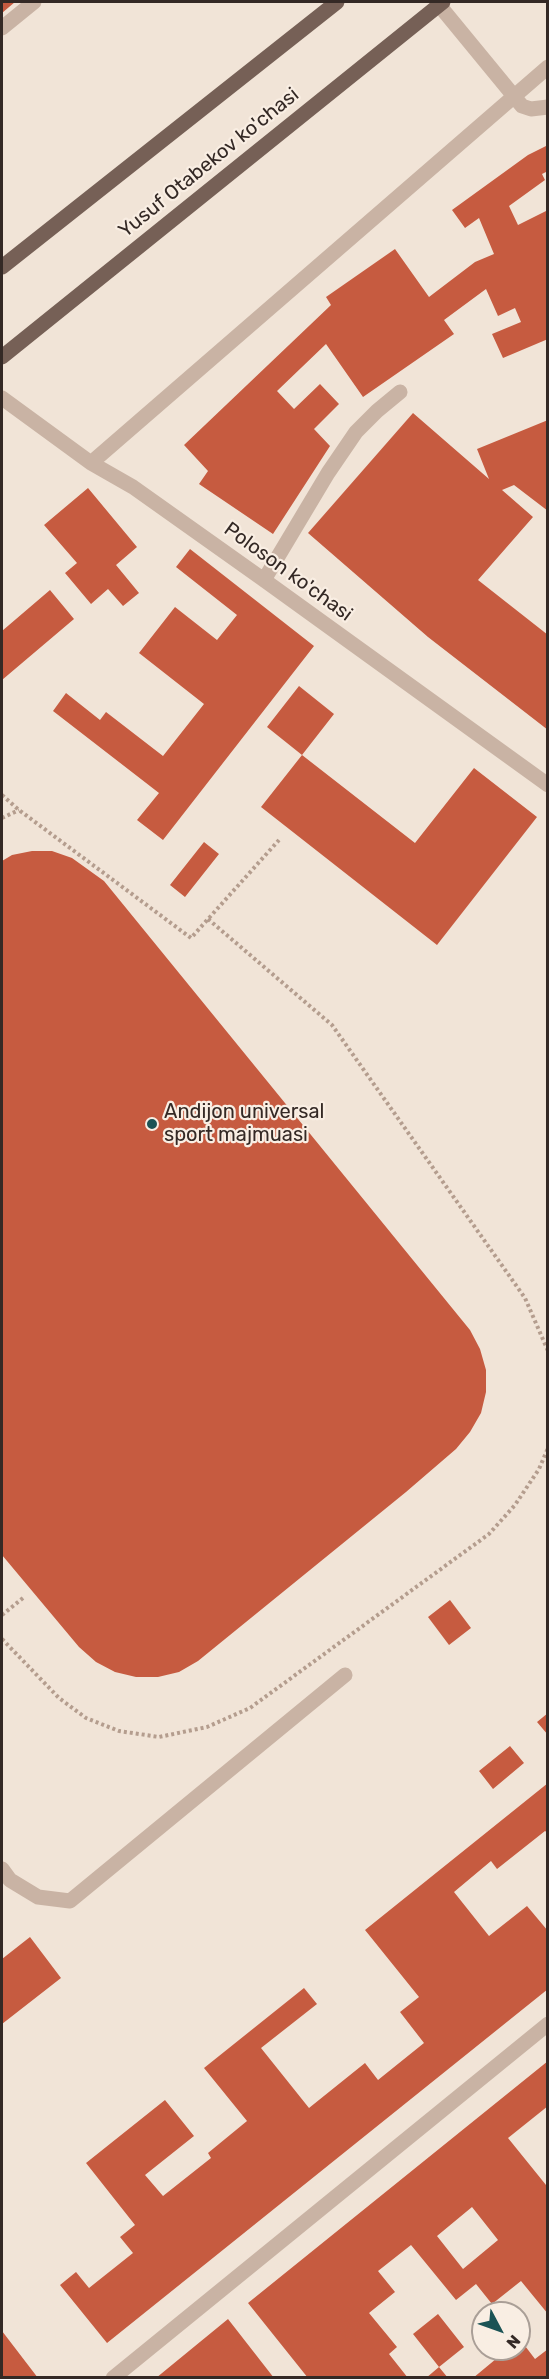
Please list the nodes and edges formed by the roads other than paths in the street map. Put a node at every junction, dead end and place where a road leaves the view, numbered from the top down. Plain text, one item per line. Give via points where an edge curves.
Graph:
1 (34, 2) edge
2 (337, 2) edge
3 (441, 3) edge
4 (2, 28) edge
5 (548, 67) edge
6 (513, 95) junction
7 (548, 106) edge
8 (2, 267) edge
9 (2, 357) edge
10 (400, 392) dead end
11 (2, 398) edge
12 (91, 463) junction
13 (264, 580) junction
14 (548, 785) edge
15 (345, 1675) dead end
16 (2, 1869) edge
17 (548, 2024) edge
18 (113, 2378) edge

1 - 4 street
2 - 8 main road
3 - 6 street
3 - 9 main road, Yusuf Otabekov ko'chasi
5 - 6 street
6 - 7 street via 531,110
6 - 12 street
10 - 13 street via 356,432
11 - 12 street, Poloson ko'chasi
12 - 13 street, Poloson ko'chasi via 133,487
13 - 14 street, Poloson ko'chasi
15 - 16 street via 70,1901 38,1897 10,1880
17 - 18 street

